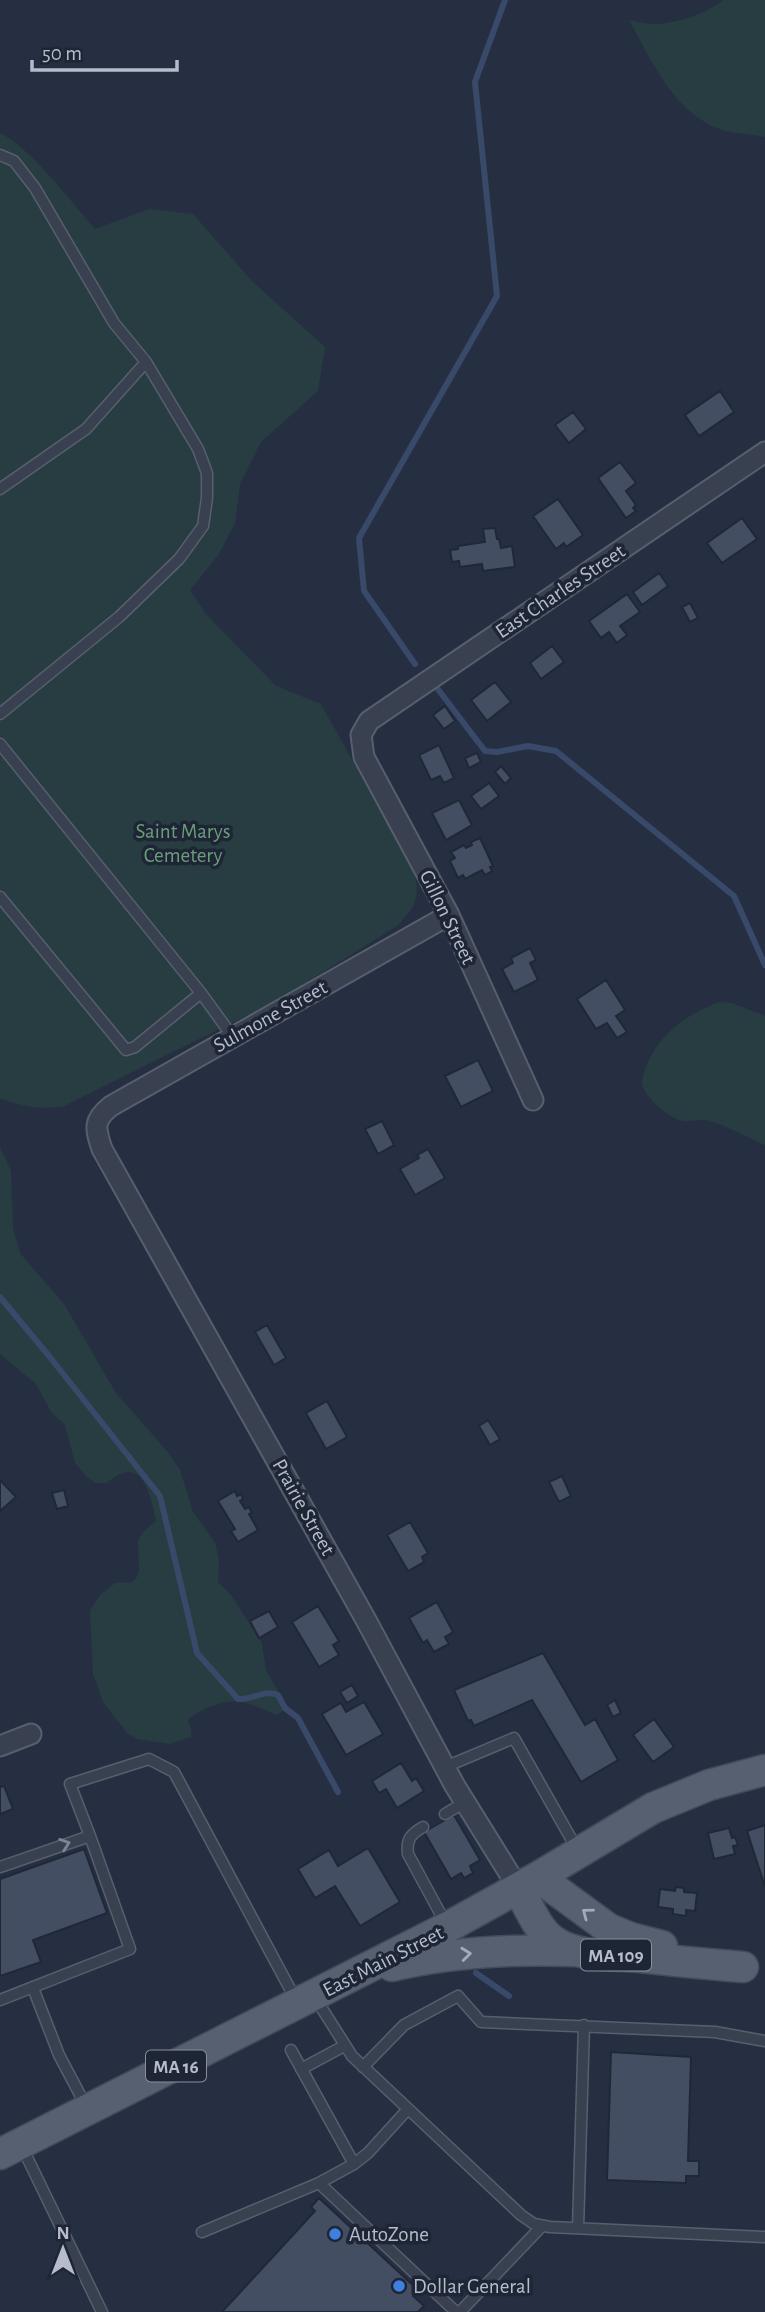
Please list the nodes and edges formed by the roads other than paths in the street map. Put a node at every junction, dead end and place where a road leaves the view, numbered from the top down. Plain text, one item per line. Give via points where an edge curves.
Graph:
1 (0, 155) edge
2 (146, 362) junction
3 (765, 452) edge
4 (2, 484) edge
5 (0, 714) edge
6 (361, 736) joint
7 (0, 744) edge
8 (0, 897) edge
9 (449, 915) junction
10 (201, 993) junction
11 (233, 1037) junction
12 (533, 1100) dead end
13 (97, 1123) joint
14 (31, 1734) dead end
15 (0, 1746) edge
16 (444, 1767) junction
17 (765, 1770) edge
18 (465, 1802) junction
19 (444, 1814) dead end
20 (423, 1827) dead end
21 (90, 1836) junction
22 (579, 1853) junction
23 (0, 1867) edge
24 (528, 1883) junction
25 (448, 1927) junction
26 (592, 1953) junction
27 (754, 1969) edge
28 (352, 1977) junction
29 (33, 1988) junction
30 (0, 2000) edge
31 (306, 2000) junction
32 (584, 2025) junction
33 (765, 2041) edge
34 (344, 2046) junction
35 (291, 2050) dead end
36 (363, 2067) junction
37 (301, 2069) junction
38 (408, 2109) junction
39 (88, 2110) junction
40 (10, 2149) edge
41 (354, 2164) junction
42 (319, 2183) junction
43 (542, 2226) junction
44 (578, 2228) junction
45 (202, 2232) dead end
46 (765, 2237) edge
47 (102, 2312) edge
48 (458, 2312) edge

1 - 2 lane via 14,161 35,188 114,323
2 - 4 lane via 86,429
2 - 5 lane via 198,449 207,473 203,526 179,559 118,617
3 - 6 street, East Charles Street via 369,721
6 - 9 street, Gillon Street via 364,757
7 - 10 lane
8 - 10 lane via 126,1050
9 - 11 street, Sulmone Street
9 - 12 street, Gillon Street
10 - 11 lane
11 - 13 street, Sulmone Street via 111,1105
13 - 16 street, Prairie Street via 102,1149
14 - 15 street
16 - 18 street, Prairie Street
16 - 22 lane via 514,1738
17 - 22 main road, East Main Street / MA 16 via 670,1800
18 - 19 lane
18 - 24 street, Prairie Street
20 - 25 lane via 411,1834 408,1854
23 -> 21 lane
21 - 29 lane via 130,1949
21 - 31 lane via 70,1784 149,1759 174,1772
22 - 24 main road, East Main Street / MA 16
24 - 25 main road, East Main Street / MA 16
24 - 26 main road, MA 109 via 537,1922 549,1937
27 -> 24 main road, MA 109 via 620,1934
25 - 28 main road, East Main Street / MA 16
26 - 27 main road, MA 109
28 -> 26 main road via 469,1954
28 - 31 main road, East Main Street / MA 16
29 - 30 lane
29 - 39 lane via 59,2055
31 - 34 lane
31 - 39 main road, East Main Street / MA 16
32 - 33 lane via 715,2032
32 - 36 lane via 481,2022 458,1996 404,2025
32 - 44 lane
34 - 36 lane
34 - 37 lane
35 - 37 lane
36 - 38 lane
37 - 41 lane
38 - 41 lane
38 - 43 lane via 521,2215
39 - 40 main road, East Main Street / MA 16
40 - 47 lane
41 - 42 lane
42 - 45 lane
42 - 48 lane
43 - 44 lane
43 - 48 lane
44 - 46 lane

